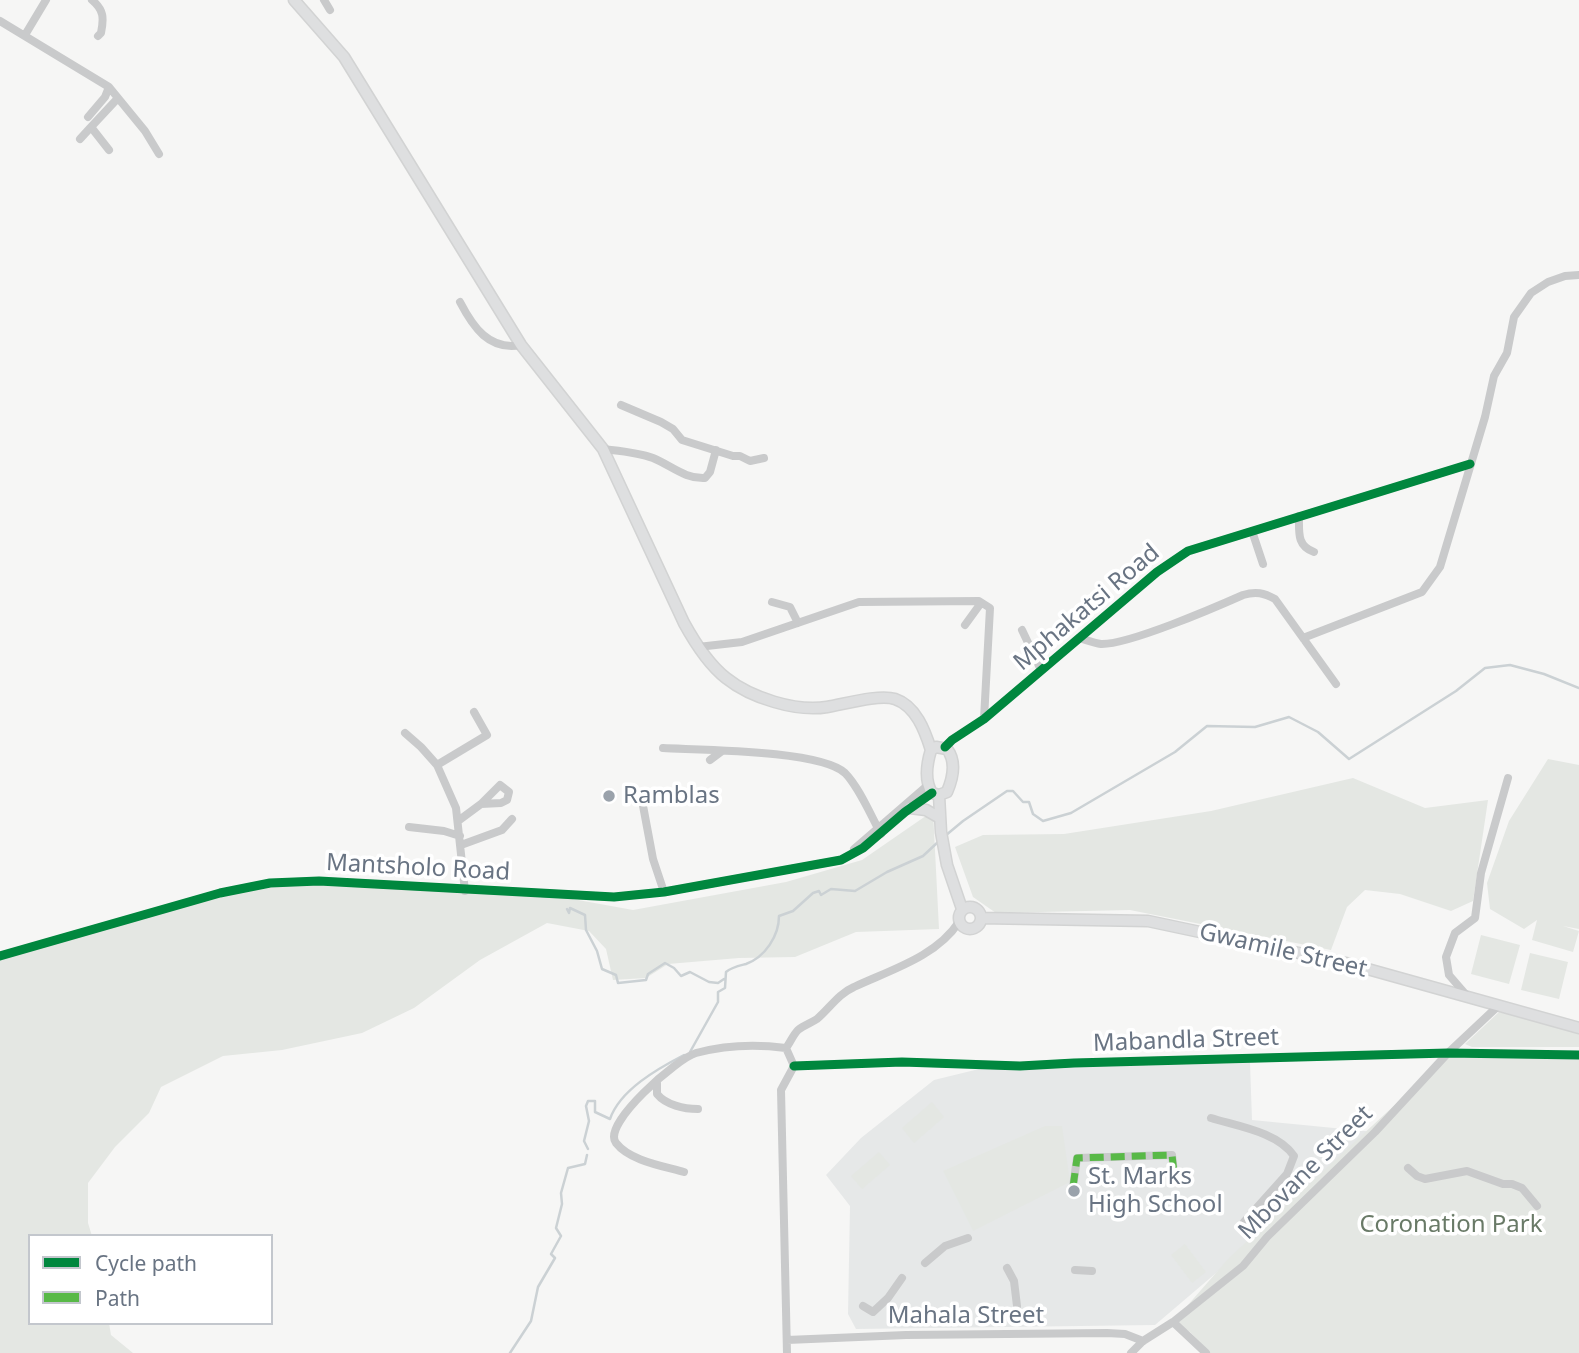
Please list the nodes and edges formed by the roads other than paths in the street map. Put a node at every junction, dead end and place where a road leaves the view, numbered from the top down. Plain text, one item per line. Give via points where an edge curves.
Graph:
1 (46, 0) edge
2 (92, 0) edge
3 (294, 0) edge
4 (324, 0) edge
5 (330, 10) dead end
6 (2, 22) edge
7 (0, 33) edge
8 (25, 35) junction
9 (98, 36) dead end
10 (107, 85) junction
11 (118, 98) junction
12 (88, 117) dead end
13 (91, 127) junction
14 (80, 139) dead end
15 (109, 150) dead end
16 (159, 154) dead end
17 (1579, 275) edge
18 (460, 302) dead end
19 (521, 345) junction
20 (621, 405) dead end
21 (603, 449) junction
22 (716, 450) junction
23 (764, 458) dead end
24 (1470, 464) junction
25 (1299, 516) junction
26 (1252, 531) junction
27 (1314, 552) dead end
28 (1263, 564) dead end
29 (772, 603) dead end
30 (981, 603) junction
31 (797, 623) junction
32 (965, 625) dead end
33 (1022, 630) dead end
34 (1079, 638) junction
35 (1303, 638) junction
36 (698, 648) junction
37 (1041, 670) junction
38 (1336, 684) dead end
39 (474, 712) dead end
40 (984, 719) junction
41 (405, 733) dead end
42 (945, 747) junction
43 (663, 748) dead end
44 (931, 750) junction
45 (722, 751) junction
46 (710, 760) dead end
47 (437, 765) junction
48 (1508, 778) dead end
49 (933, 791) junction
50 (641, 794) dead end
51 (481, 804) dead end
52 (910, 808) junction
53 (940, 818) junction
54 (512, 819) dead end
55 (457, 821) junction
56 (409, 827) dead end
57 (879, 831) junction
58 (460, 840) junction
59 (465, 891) junction
60 (664, 892) junction
61 (962, 909) junction
62 (981, 918) junction
63 (960, 922) junction
64 (0, 956) edge
65 (1469, 999) junction
66 (1497, 1007) junction
67 (1579, 1028) edge
68 (786, 1048) junction
69 (1448, 1053) junction
70 (1579, 1055) edge
71 (794, 1066) junction
72 (657, 1083) junction
73 (698, 1109) dead end
74 (1212, 1118) dead end
75 (1408, 1168) dead end
76 (684, 1172) dead end
77 (1175, 1181) dead end
78 (1073, 1187) dead end
79 (1537, 1206) dead end
80 (1244, 1222) dead end
81 (968, 1238) dead end
82 (925, 1263) dead end
83 (1007, 1268) dead end
84 (1075, 1270) dead end
85 (1092, 1271) dead end
86 (902, 1278) dead end
87 (863, 1306) dead end
88 (1017, 1306) dead end
89 (1173, 1322) junction
90 (787, 1340) junction
91 (1143, 1341) junction
92 (787, 1353) edge
93 (1131, 1353) edge
94 (1206, 1353) edge

1 - 8 street
2 - 9 street via 104,18
3 - 19 main road via 344,57
4 - 5 street
6 - 7 street
6 - 8 street
8 - 10 street
10 - 11 street
10 - 12 street via 105,97
11 - 13 street
11 - 16 street
13 - 14 street
13 - 15 street
17 - 24 street via 1548,282 1531,293 1514,317 1507,353 1494,376
18 - 19 street via 480,335 510,347
19 - 21 main road
20 - 22 street via 661,422 682,440
21 - 22 street via 654,459 692,478 705,478
21 - 36 main road
22 - 23 street via 750,461
24 - 25 street, Mphakatsi Road
24 - 35 street via 1440,567 1422,592
25 - 26 street, Mphakatsi Road
25 - 27 street via 1300,543
26 - 28 street
26 - 34 street, Mphakatsi Road via 1188,551
29 - 31 street via 790,607
30 - 31 street via 859,602
30 - 32 street
30 - 40 street via 990,608
31 - 36 street via 742,642
33 - 37 street
34 - 35 street via 1101,644 1119,640 1254,592 1275,599
34 - 37 street, Mphakatsi Road
35 - 38 street
36 - 44 main road via 726,678 760,697 789,706 819,708 885,697 903,703 917,717
37 - 40 street, Mphakatsi Road
39 - 47 street via 487,735
40 - 42 street, Mphakatsi Road
41 - 47 street
42 - 44 main road
42 - 49 main road via 954,770 947,792
43 - 45 street
44 - 49 main road via 927,771
45 - 46 street
45 - 57 street via 805,758 843,771
47 - 55 street
48 - 65 street via 1481,873 1475,918 1455,933 1446,957 1449,975
49 - 52 street, Mantsholo Road
49 - 53 main road
49 - 57 street, Mantsholo Road
50 - 60 street
51 - 55 street
52 - 53 main road
52 - 57 street, Mantsholo Road
53 - 61 main road via 947,865
54 - 58 street via 502,830
55 - 58 street
56 - 58 street via 444,831
57 - 60 street, Mantsholo Road via 841,860
58 - 59 street
59 - 60 street, Mantsholo Road via 614,897
59 - 64 street, Mantsholo Road via 318,881 270,883
61 - 62 main road via 976,908
61 - 63 main road
62 - 63 main road via 971,928
62 - 65 main road, Gwamile Street via 1148,921 1346,963
63 - 68 street via 933,949 835,998
65 - 66 main road, Gwamile Street
66 - 67 main road, Gwamile Street
66 - 69 street, Mbovane Street
68 - 71 street
68 - 72 street via 741,1045 693,1054
69 - 70 street, Mabandla Street
69 - 71 street, Mabandla Street via 1020,1066 902,1062
69 - 89 street, Mbovane Street via 1243,1266
71 - 90 street via 781,1090
72 - 73 street via 661,1099
72 - 76 street via 630,1105 612,1135 641,1159
74 - 80 street via 1264,1135 1294,1156 1287,1174
75 - 79 street via 1425,1179 1467,1171 1513,1184
77 - 78 street via 1171,1155 1077,1157
81 - 82 street via 945,1247
83 - 88 street
84 - 85 street
86 - 87 street via 873,1312
89 - 91 street, Mbovane Street
89 - 94 street
90 - 91 street, Mahala Street via 1107,1333
90 - 92 street
91 - 93 street, Mbovane Street

